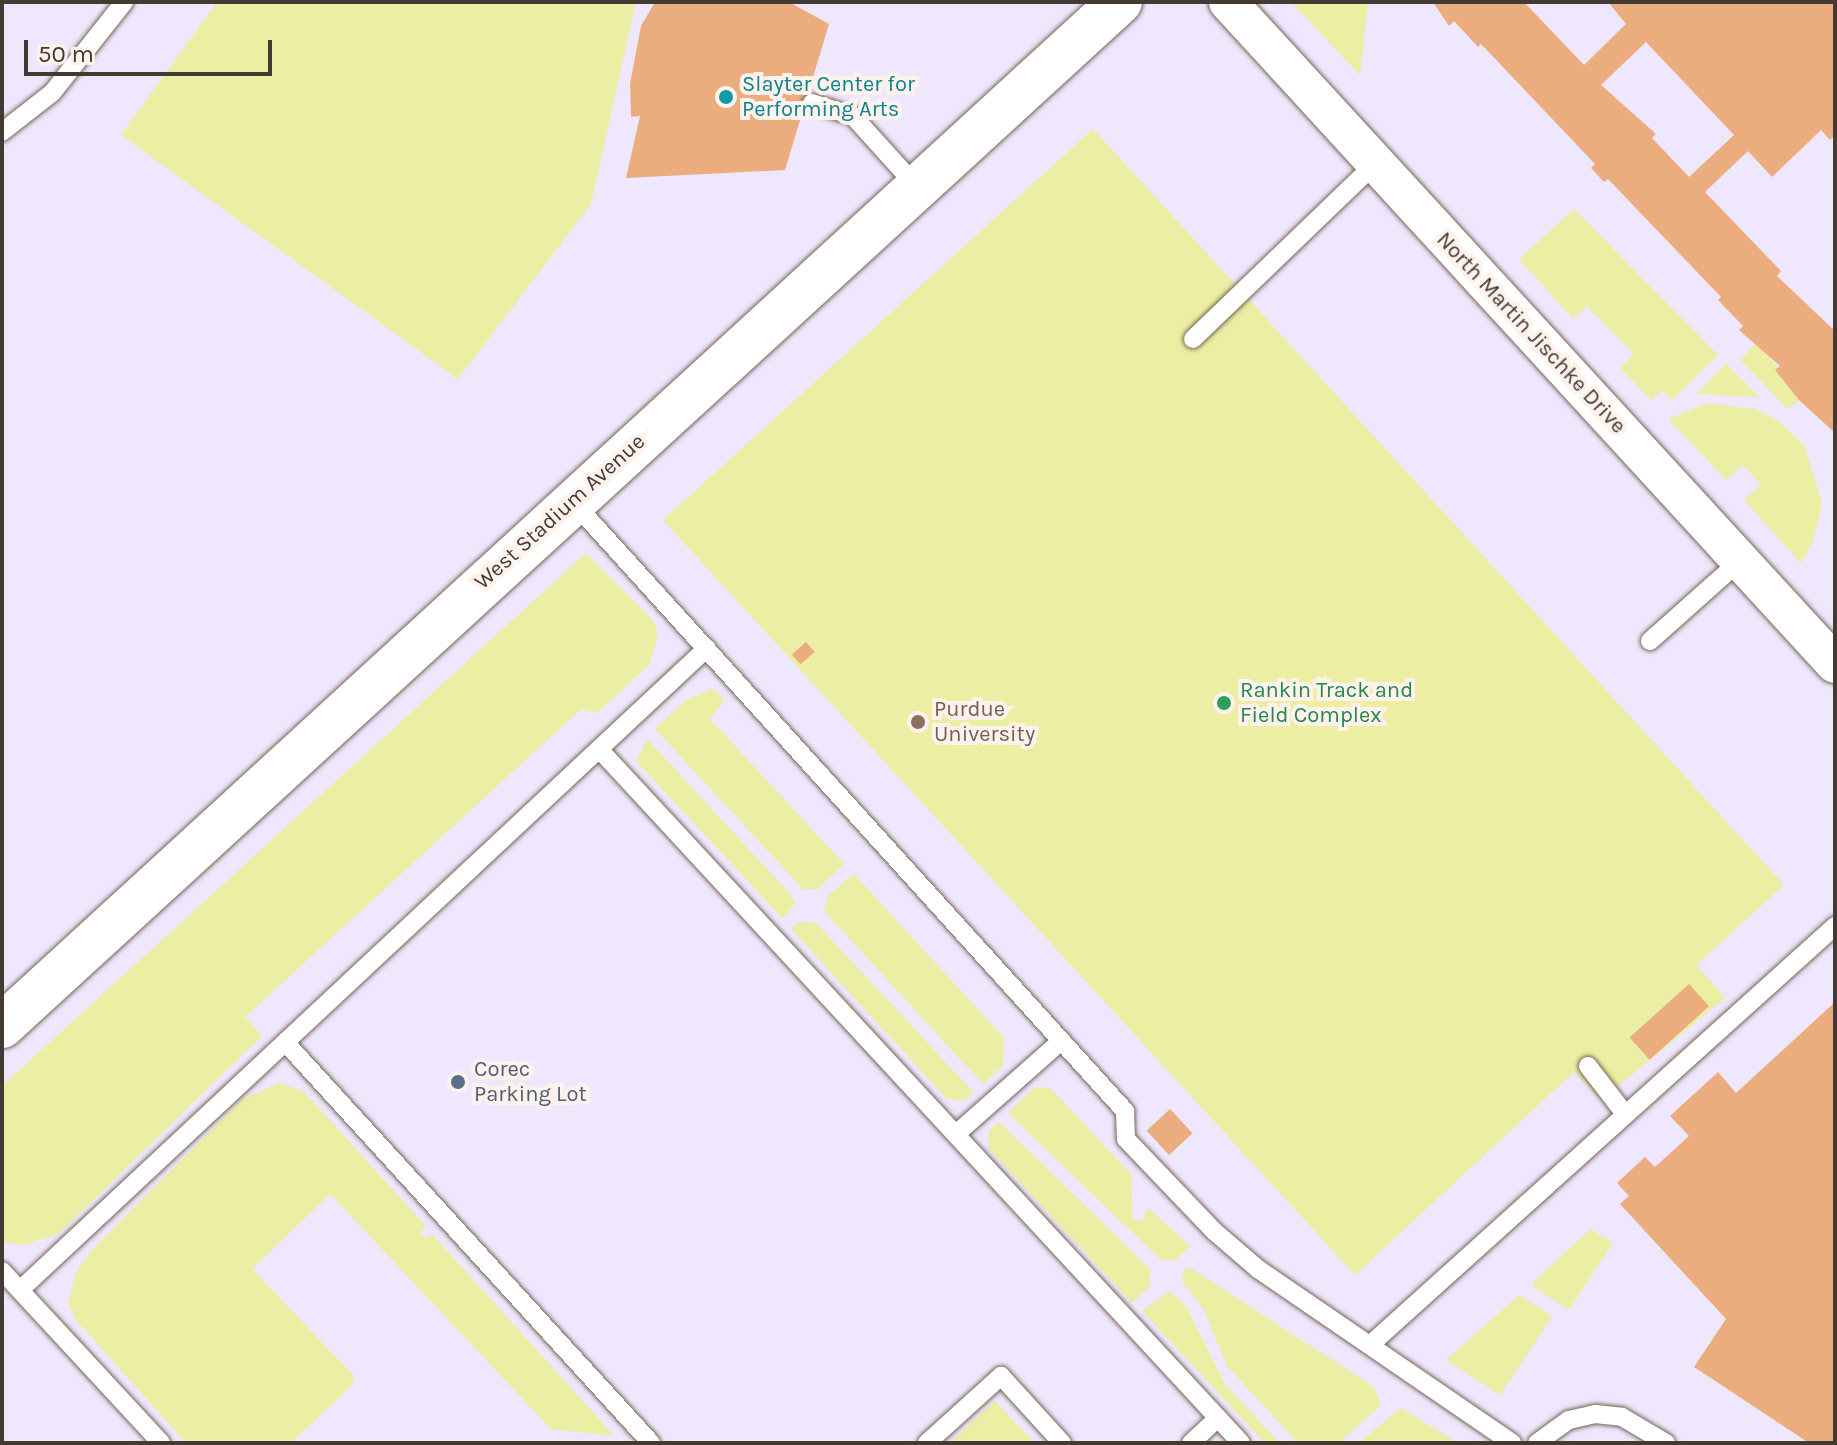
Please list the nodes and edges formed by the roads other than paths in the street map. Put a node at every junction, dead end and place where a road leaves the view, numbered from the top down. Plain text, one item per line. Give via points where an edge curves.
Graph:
1 (124, 2) edge
2 (1120, 2) edge
3 (1228, 2) edge
4 (812, 103) dead end
5 (2, 132) edge
6 (1375, 164) junction
7 (917, 187) junction
8 (1193, 339) dead end
9 (572, 501) junction
10 (1741, 560) junction
11 (1650, 641) dead end
12 (707, 648) junction
13 (1835, 664) edge
14 (599, 749) junction
15 (1835, 926) edge
16 (2, 1026) edge
17 (1061, 1041) junction
18 (285, 1042) junction
19 (1588, 1066) dead end
20 (1625, 1114) junction
21 (956, 1134) junction
22 (2, 1271) edge
23 (20, 1290) junction
24 (1371, 1344) junction
25 (1218, 1418) junction
26 (161, 1443) edge
27 (651, 1443) edge
28 (927, 1443) edge
29 (1062, 1443) edge
30 (1191, 1443) edge
31 (1241, 1443) edge
32 (1512, 1443) edge
33 (1537, 1443) edge
34 (1666, 1443) edge

1 - 5 lane via 52,93
2 - 7 street, West Stadium Avenue
3 - 6 street, North Martin Jischke Drive
4 - 7 lane via 853,116
6 - 8 lane
6 - 10 street, North Martin Jischke Drive
7 - 9 street, West Stadium Avenue
9 - 12 lane
9 - 16 street, West Stadium Avenue
10 - 11 lane
10 - 13 street, North Martin Jischke Drive
12 - 14 lane
12 - 17 lane
14 - 18 lane
14 - 21 lane
15 - 20 lane
17 - 21 lane
17 - 24 lane via 1125,1111 1126,1139 1215,1232 1258,1269
18 - 23 lane
18 - 27 lane
19 - 20 lane
20 - 24 lane
21 - 25 lane
22 - 23 lane
23 - 26 lane
24 - 32 lane
25 - 30 lane
25 - 31 lane
28 - 29 lane via 1001,1376
33 - 34 lane via 1569,1420 1595,1414 1622,1417

